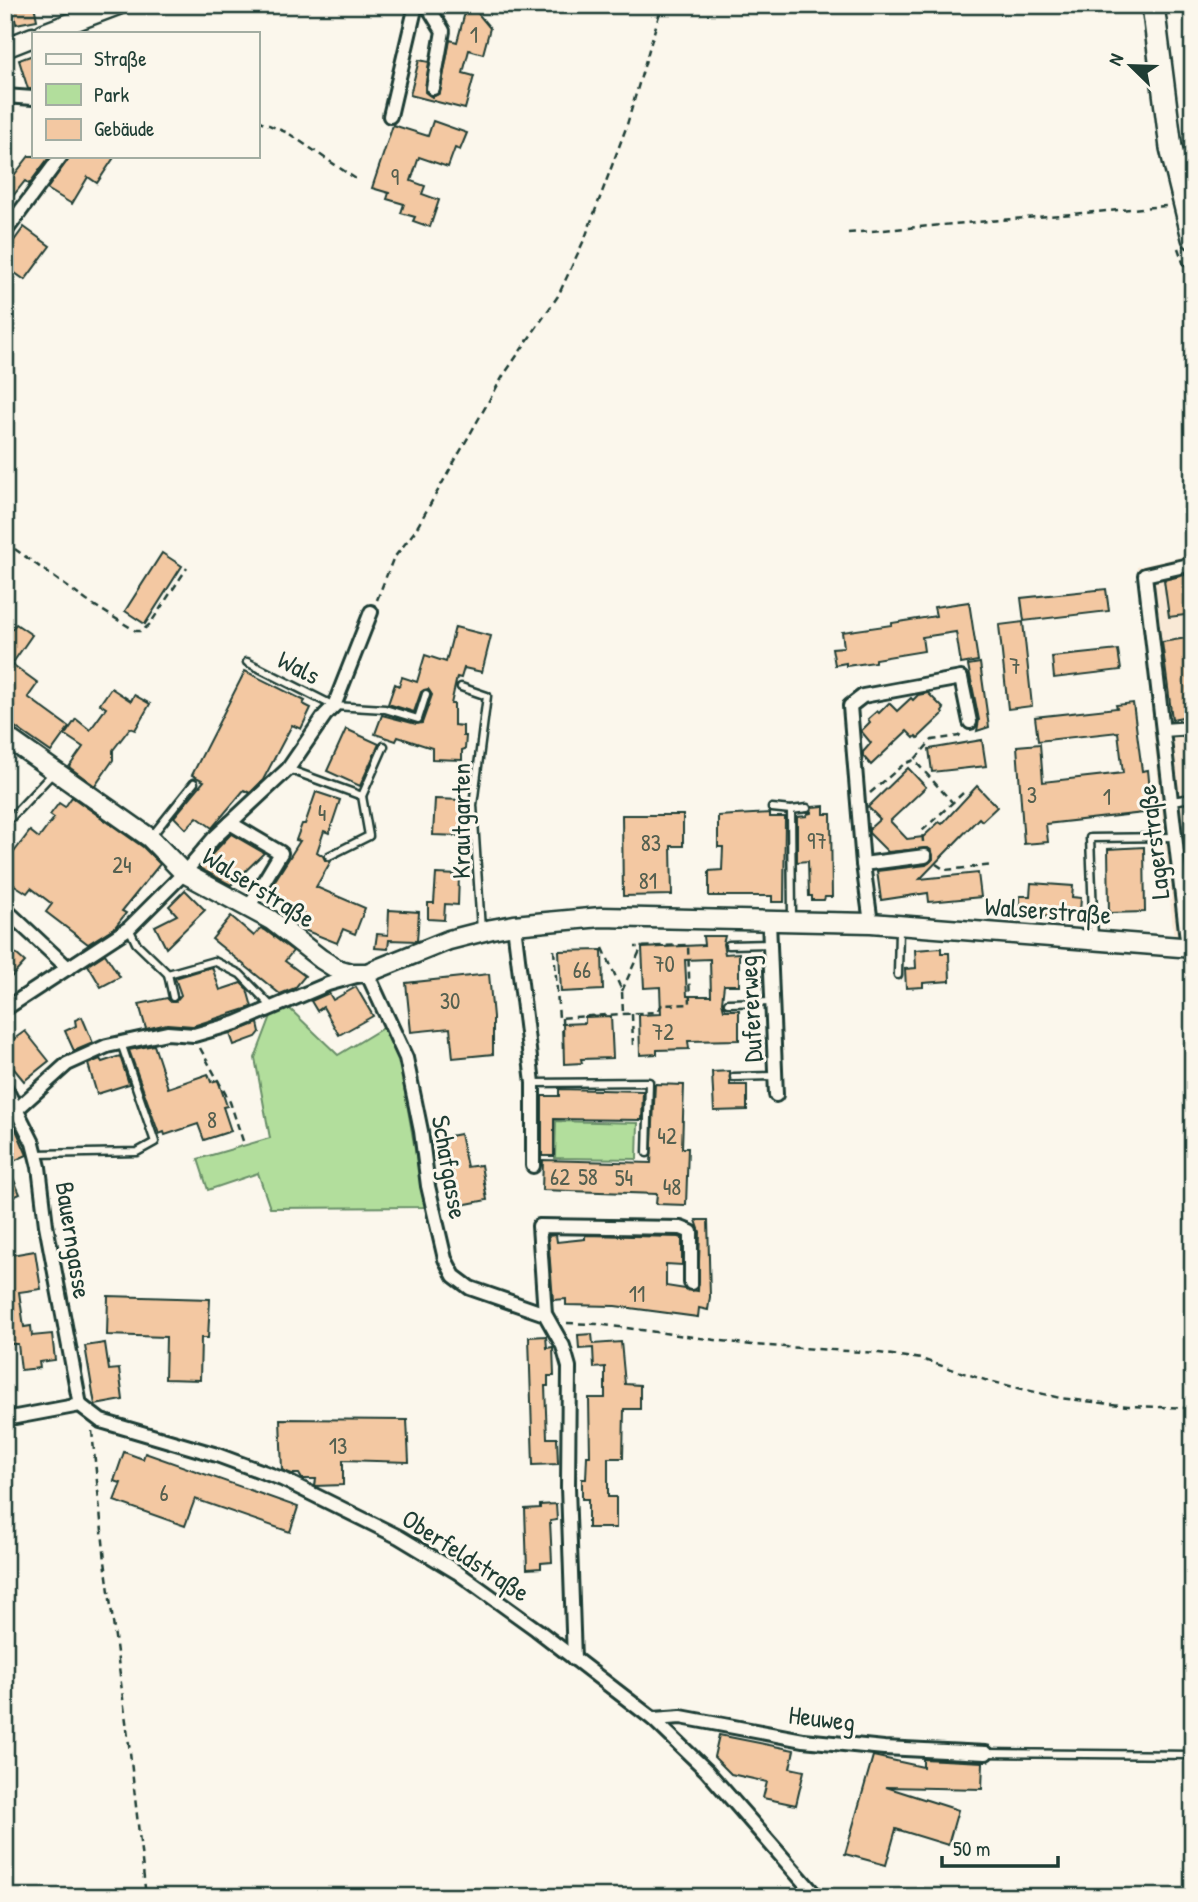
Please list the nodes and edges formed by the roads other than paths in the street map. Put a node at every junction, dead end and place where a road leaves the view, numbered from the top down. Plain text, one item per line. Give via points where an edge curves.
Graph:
1 (118, 5) edge
2 (416, 5) edge
3 (427, 5) edge
4 (1153, 5) edge
5 (47, 32) edge
6 (32, 37) edge
7 (5, 48) edge
8 (433, 88) dead end
9 (5, 96) edge
10 (32, 98) edge
11 (390, 116) dead end
12 (60, 158) edge
13 (5, 232) edge
14 (1193, 238) edge
15 (1193, 564) edge
16 (371, 612) road end
17 (247, 662) dead end
18 (461, 687) dead end
19 (426, 694) dead end
20 (334, 706) junction
21 (970, 722) road end
22 (1193, 728) edge
23 (1163, 730) junction
24 (5, 736) edge
25 (384, 746) dead end
26 (288, 769) junction
27 (54, 772) junction
28 (194, 783) dead end
29 (362, 796) junction
30 (1193, 798) edge
31 (1171, 801) junction
32 (772, 808) dead end
33 (807, 808) dead end
34 (791, 810) junction
35 (230, 823) junction
36 (5, 824) edge
37 (1175, 837) junction
38 (150, 838) junction
39 (329, 856) dead end
40 (925, 856) road end
41 (863, 864) junction
42 (184, 873) junction
43 (248, 908) junction
44 (5, 909) edge
45 (768, 921) junction
46 (792, 921) junction
47 (871, 923) junction
48 (1189, 923) edge
49 (514, 925) junction
50 (899, 925) junction
51 (129, 928) junction
52 (481, 932) junction
53 (1094, 939) junction
54 (769, 944) junction
55 (729, 945) dead end
56 (1190, 948) edge
57 (68, 968) junction
58 (367, 973) junction
59 (168, 974) junction
60 (898, 975) dead end
61 (173, 997) dead end
62 (772, 1002) junction
63 (728, 1003) dead end
64 (5, 1009) edge
65 (273, 1009) junction
66 (121, 1042) junction
67 (775, 1076) junction
68 (734, 1077) dead end
69 (533, 1083) junction
70 (5, 1087) edge
71 (776, 1095) dead end
72 (16, 1110) junction
73 (647, 1153) dead end
74 (36, 1154) junction
75 (533, 1167) dead end
76 (691, 1283) dead end
77 (547, 1319) junction
78 (80, 1405) junction
79 (5, 1419) edge
80 (574, 1659) junction
81 (653, 1719) junction
82 (986, 1753) joint
83 (1193, 1755) edge
84 (817, 1897) edge

1 - 5 street
2 - 11 street
3 - 8 street via 443,31
4 - 14 main road via 1171,148
6 - 7 street
9 - 10 street
12 - 13 street
15 - 23 street, Lagerstraße via 1145,575
16 - 20 street
17 - 20 lane, Wals
18 - 52 lane, Krautgarten via 487,696 473,804
19 - 20 lane via 418,719 385,709
20 - 26 street
21 - 41 street via 961,678 863,696 850,706
22 - 23 street
23 - 31 street, Lagerstraße
24 - 27 street, Walserstraße
25 - 29 lane
26 - 29 lane
26 - 35 street
27 - 36 lane
27 - 38 street, Walserstraße
28 - 38 lane
29 - 39 lane via 369,836
30 - 31 lane
31 - 37 street, Lagerstraße
32 - 34 lane
33 - 34 lane
34 - 46 lane
35 - 42 street
35 - 43 street via 281,853
37 - 48 street, Lagerstraße
37 - 53 lane via 1090,838
38 - 42 street, Walserstraße
40 - 41 street
41 - 47 street
42 - 43 street, Walserstraße
42 - 51 street
43 - 58 street, Walserstraße via 337,969
44 - 57 street
45 - 46 street, Walserstraße
45 - 49 street, Walserstraße via 639,917
45 - 54 street, Dufererweg
46 - 47 street, Walserstraße
47 - 50 street, Walserstraße
48 - 56 street, Lagerstraße
49 - 52 street, Walserstraße
49 - 69 street
50 - 53 street, Walserstraße
50 - 60 lane
51 - 57 street
51 - 59 lane via 136,943
52 - 58 street, Walserstraße
53 - 56 street, Walserstraße
54 - 55 lane
54 - 62 street, Dufererweg
57 - 64 street
58 - 65 street via 328,984
58 - 77 street, Schafgasse via 406,1058 444,1259 454,1276 470,1288
59 - 61 lane
59 - 65 lane via 214,961 240,974
62 - 63 lane
62 - 67 street, Dufererweg
65 - 66 street via 194,1035 167,1033
66 - 72 street via 67,1064
66 - 74 lane via 155,1142 137,1152
67 - 68 lane
67 - 71 street, Dufererweg
69 - 73 lane via 649,1082
69 - 75 street
70 - 72 street, Bauerngasse
72 - 74 street, Bauerngasse
74 - 78 street, Bauerngasse
76 - 77 street via 691,1232 681,1228 539,1226
77 - 80 street via 569,1367
78 - 79 street
78 - 80 street, Oberfeldstraße via 101,1421 282,1479 358,1516 457,1572
80 - 81 street, Oberfeldstraße
81 - 82 street, Heuweg via 681,1717 884,1748
81 - 84 street, Oberfeldstraße via 708,1771
82 - 83 lane

